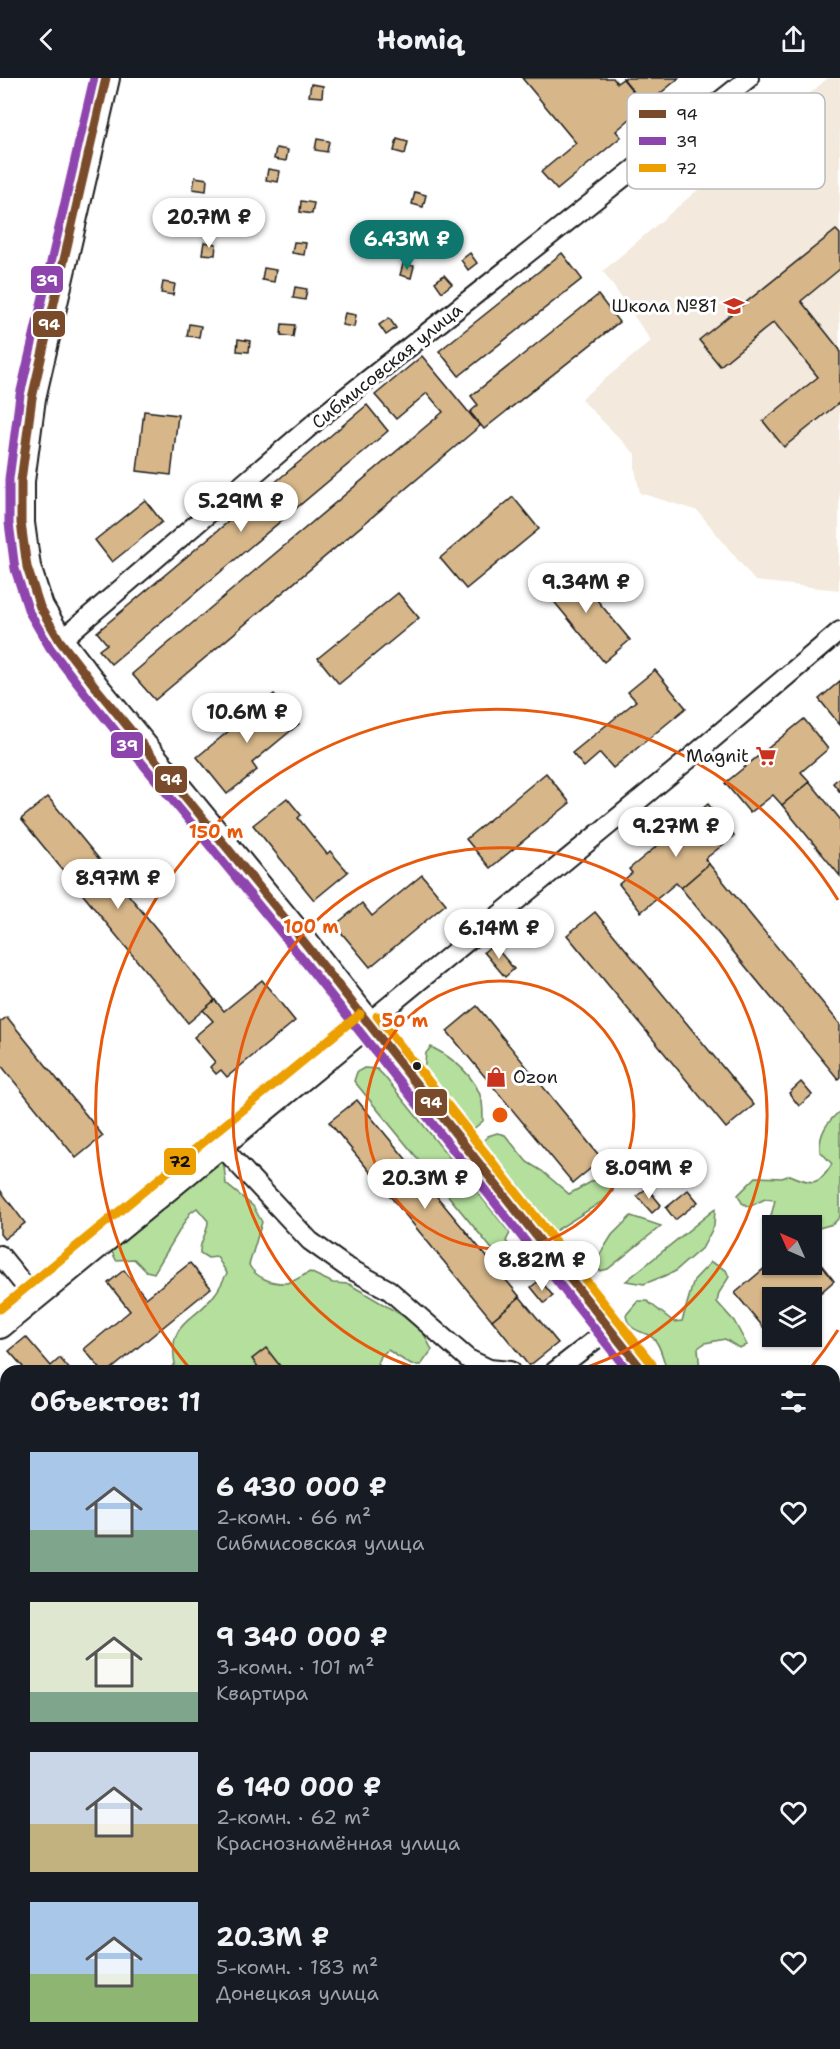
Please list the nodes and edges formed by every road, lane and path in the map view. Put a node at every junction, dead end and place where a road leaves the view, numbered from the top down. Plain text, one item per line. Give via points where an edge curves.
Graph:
1 (106, 78) edge
2 (749, 78) edge
3 (730, 93) edge
4 (627, 175) edge
5 (840, 631) edge
6 (60, 641) junction
7 (368, 1023) junction
8 (220, 1145) junction
9 (0, 1255) edge
10 (34, 1297) junction
11 (0, 1325) edge
12 (609, 1329) junction
13 (481, 1365) edge
14 (563, 1365) edge
15 (638, 1365) edge

1 - 6 main road via 32,398 21,481 27,567 40,606
2 - 3 street, Сибмисовская улица
4 - 6 street, Сибмисовская улица via 327,412
5 - 7 street
6 - 7 main road
7 - 8 main road
7 - 12 main road
8 - 10 main road
8 - 13 street via 310,1241 389,1290 468,1359
9 - 10 street
10 - 11 main road
12 - 14 street
12 - 15 main road

